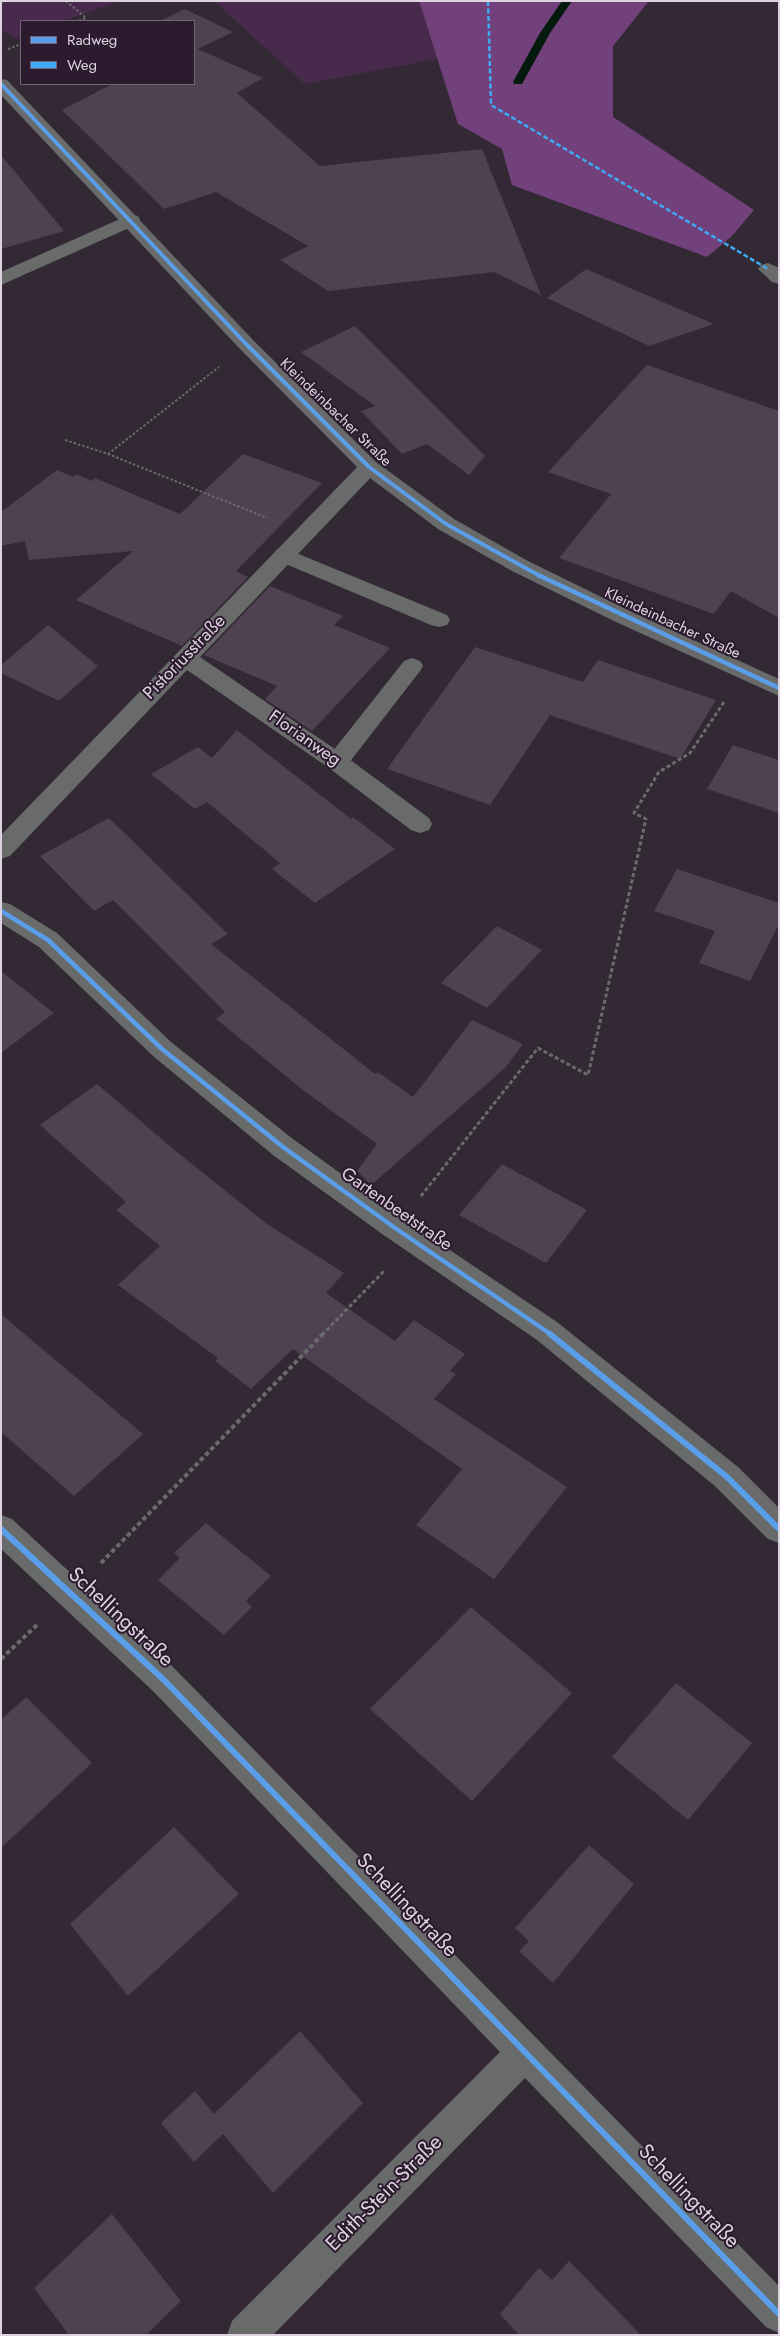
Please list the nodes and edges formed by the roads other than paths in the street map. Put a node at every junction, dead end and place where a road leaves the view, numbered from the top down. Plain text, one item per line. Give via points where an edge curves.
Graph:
1 (1, 84) edge
2 (130, 220) junction
3 (1, 279) edge
4 (369, 467) junction
5 (284, 555) junction
6 (439, 620) dead end
7 (186, 658) junction
8 (412, 666) dead end
9 (779, 688) edge
10 (336, 762) junction
11 (420, 824) dead end
12 (1, 850) edge
13 (1, 911) edge
14 (1, 1529) edge
15 (779, 1529) edge
16 (525, 2052) junction
17 (779, 2314) edge
18 (246, 2335) edge

1 - 2 street, Kleindeinbacher Straße
2 - 3 street
2 - 4 street, Kleindeinbacher Straße via 247,345
4 - 5 street, Pistoriusstraße
4 - 9 street, Kleindeinbacher Straße via 446,524 520,566
5 - 6 street
5 - 7 street, Pistoriusstraße
7 - 10 street, Florianweg
7 - 12 street, Pistoriusstraße
8 - 10 street
10 - 11 street, Florianweg
13 - 15 street, Gartenbeetstraße via 48,940 162,1049 283,1147 547,1331 727,1477
14 - 16 street, Schellingstraße via 164,1680
16 - 17 street, Schellingstraße
16 - 18 street, Edith-Stein-Straße

